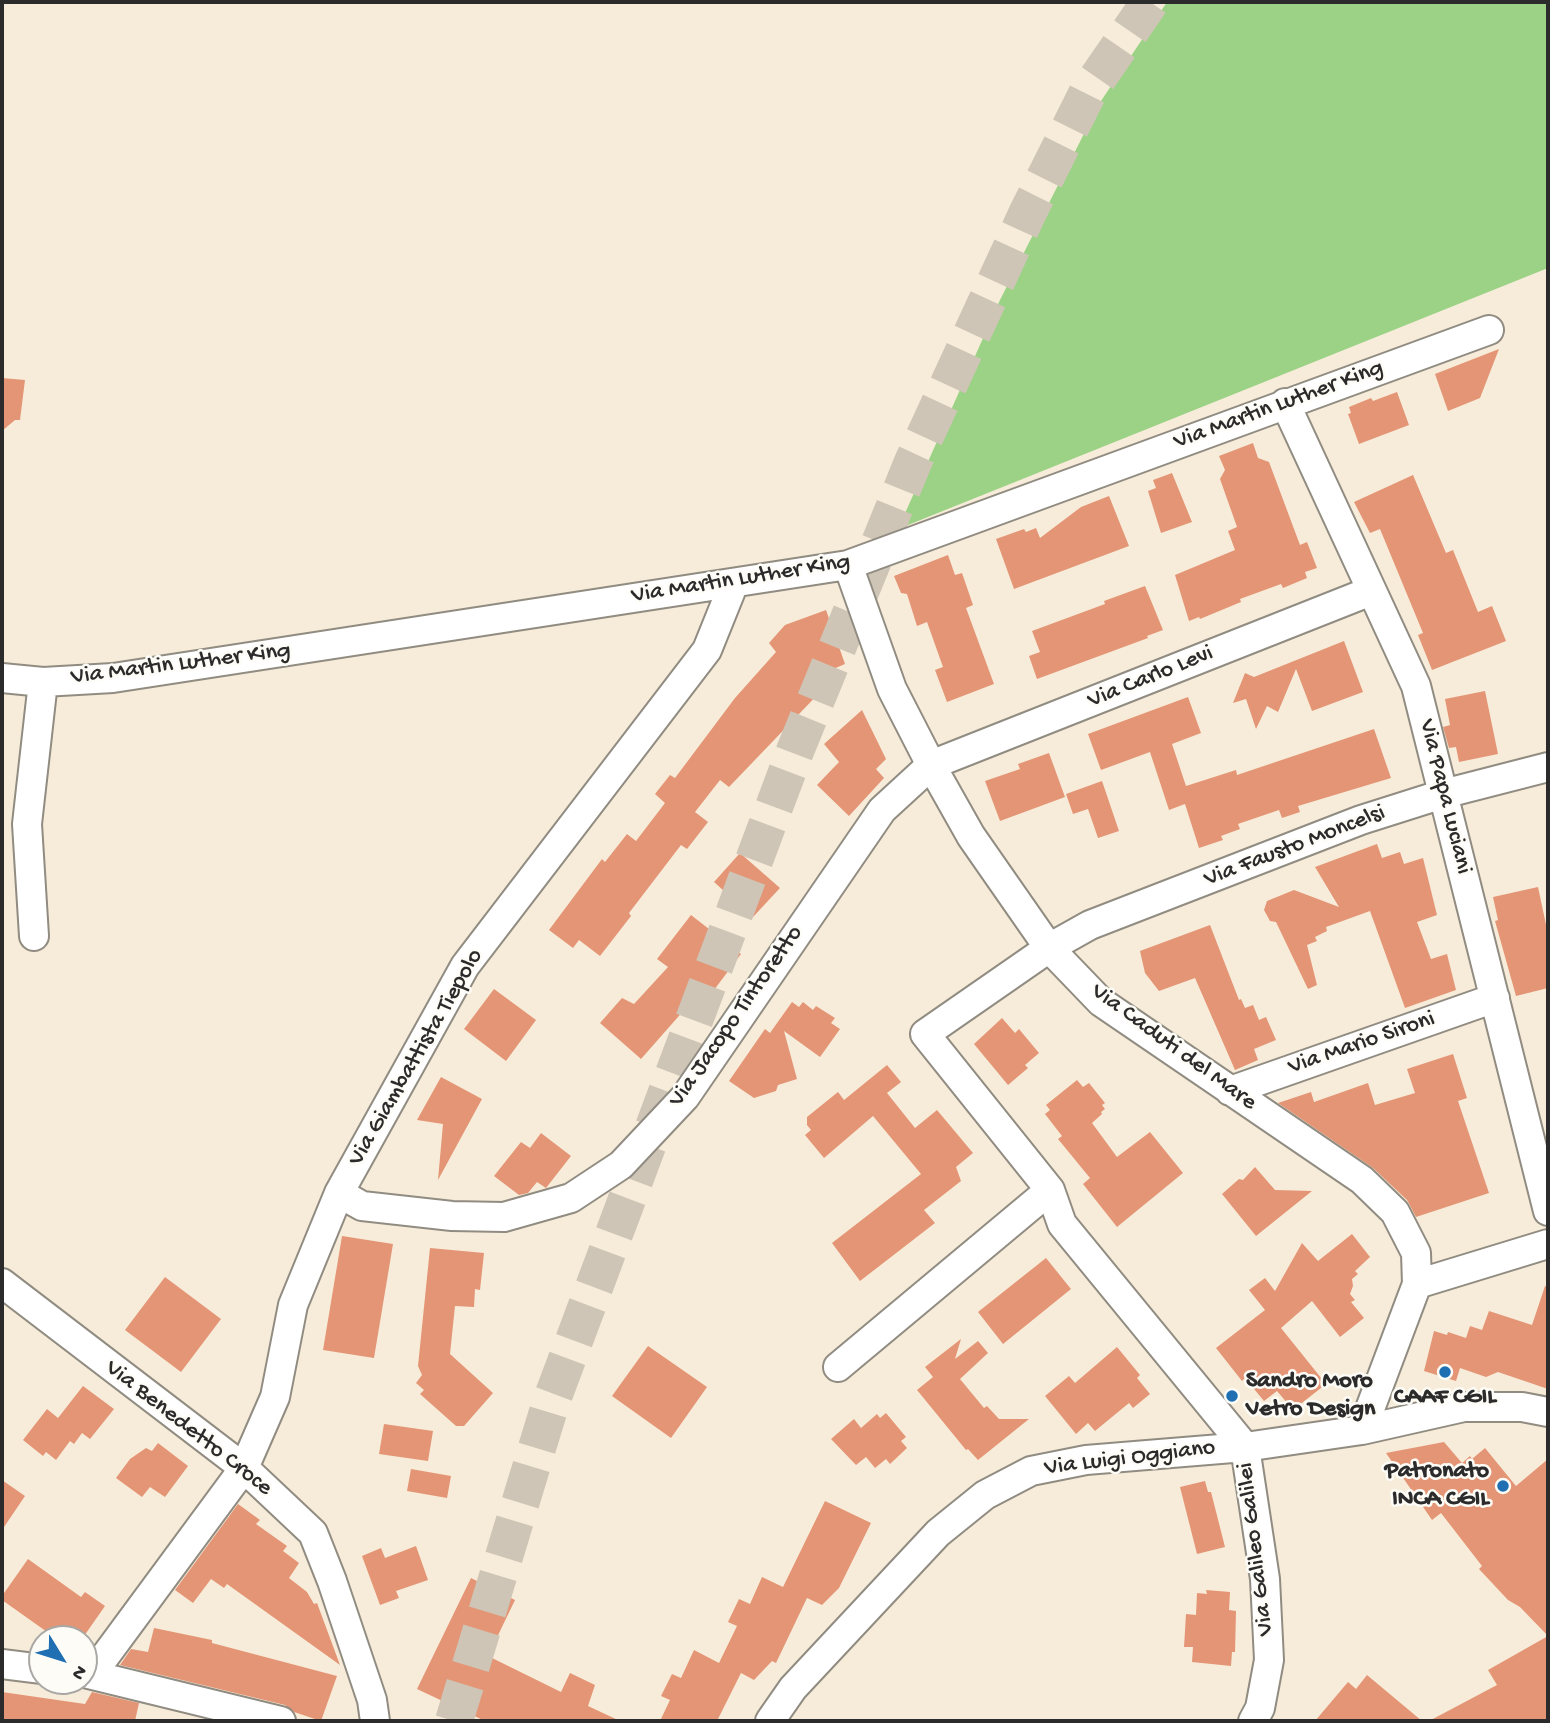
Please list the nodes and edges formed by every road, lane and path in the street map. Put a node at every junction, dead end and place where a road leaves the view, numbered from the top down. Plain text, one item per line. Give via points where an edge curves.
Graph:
1 (1489, 330) dead end
2 (1285, 403) junction
3 (848, 565) junction
4 (734, 583) junction
5 (1371, 591) junction
6 (2, 678) edge
7 (43, 682) junction
8 (931, 765) junction
9 (1548, 767) edge
10 (1443, 794) junction
11 (34, 936) dead end
12 (1049, 948) junction
13 (1495, 998) junction
14 (1230, 1091) junction
15 (1050, 1190) junction
16 (339, 1193) junction
17 (1548, 1211) edge
18 (1548, 1244) edge
19 (2, 1283) edge
20 (1417, 1284) junction
21 (838, 1367) dead end
22 (1548, 1412) edge
23 (1362, 1430) junction
24 (1245, 1447) junction
25 (244, 1468) junction
26 (98, 1660) edge
27 (2, 1664) edge
28 (28, 1667) edge
29 (98, 1675) edge
30 (281, 1721) edge
31 (375, 1721) edge
32 (770, 1721) edge
33 (1253, 1721) edge

1 - 2 street, Via Martin Luther King
2 - 3 street, Via Martin Luther King
2 - 5 street, Via Papa Luciani
3 - 4 street, Via Martin Luther King
3 - 8 street, Via Caduti del Mare via 892,689
4 - 7 street, Via Martin Luther King via 113,678
4 - 16 street, Via Giambattista Tiepolo via 707,650 465,966
5 - 8 street, Via Carlo Levi
5 - 10 street, Via Papa Luciani via 1416,687
6 - 7 street, Via Martin Luther King
7 - 11 street via 27,824
8 - 12 street, Via Caduti del Mare via 971,836
8 - 16 street, Via Jacopo Tintoretto via 882,810 685,1097 621,1165 571,1198 504,1217 362,1206
9 - 10 street, Via Fausto Moncelsi
10 - 12 street, Via Fausto Moncelsi via 1361,820 1090,925
10 - 13 street, Via Papa Luciani
12 - 14 street, Via Caduti del Mare via 1101,1002
12 - 15 street, Via Galileo Galilei via 925,1034
13 - 14 street, Via Mario Sironi
13 - 17 street, Via Papa Luciani
14 - 20 street, Via Caduti del Mare via 1362,1180 1395,1212 1416,1253
15 - 21 street
15 - 24 street, Via Galileo Galilei via 1062,1224
16 - 25 street, Via Giambattista Tiepolo via 293,1305 275,1397
18 - 20 street
19 - 25 street, Via Benedetto Croce
20 - 23 street, Via Caduti del Mare
22 - 23 street, Via Luigi Oggiano via 1464,1407
23 - 24 street, Via Luigi Oggiano
24 - 32 street, Via Luigi Oggiano via 1086,1460 1031,1471 985,1495 938,1533 793,1688
24 - 33 street, Via Galileo Galilei via 1265,1579 1269,1660 1261,1708
25 - 26 street, Via Giambattista Tiepolo
25 - 31 street, Via Benedetto Croce via 313,1533
27 - 28 street
29 - 30 street

